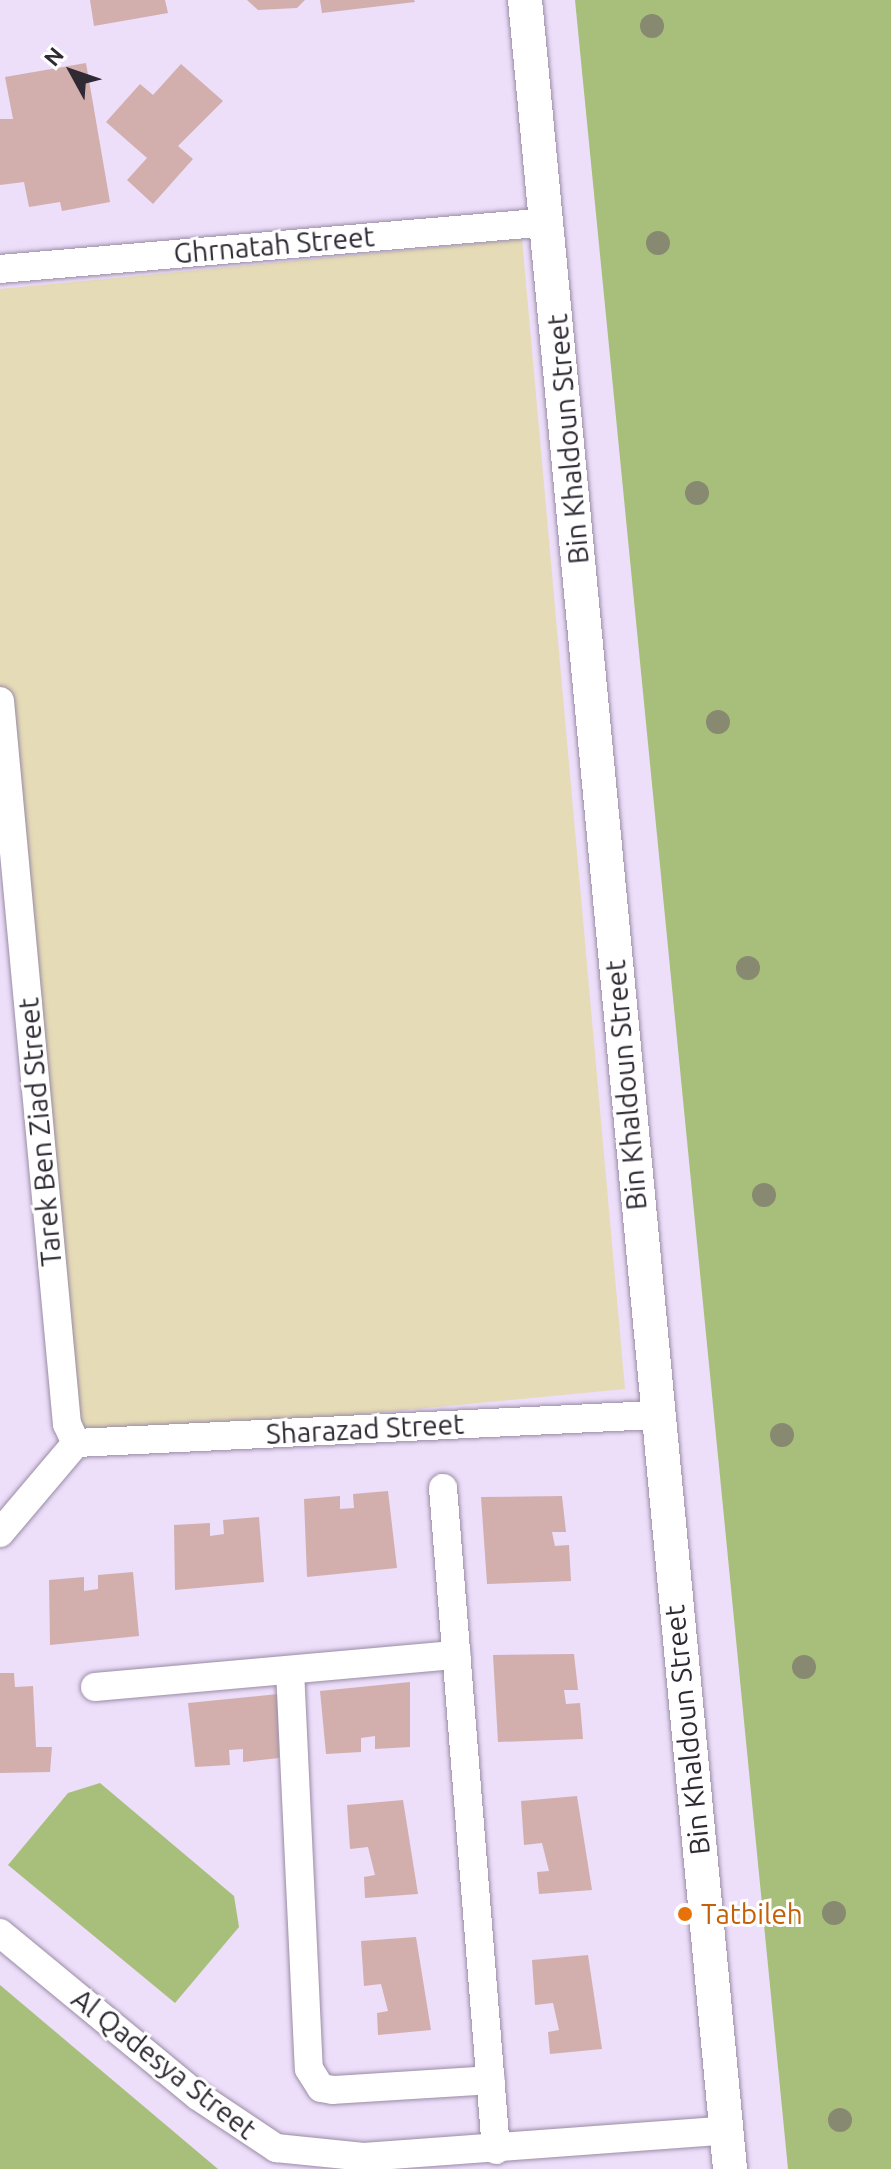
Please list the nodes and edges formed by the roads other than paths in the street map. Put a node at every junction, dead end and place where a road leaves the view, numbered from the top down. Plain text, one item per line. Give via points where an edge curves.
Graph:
1 (525, 0) edge
2 (549, 222) junction
3 (0, 269) edge
4 (0, 701) edge
5 (6, 844) edge
6 (655, 1415) junction
7 (76, 1443) junction
8 (443, 1488) dead end
9 (0, 1533) edge
10 (457, 1655) junction
11 (290, 1670) junction
12 (95, 1687) dead end
13 (0, 1933) edge
14 (491, 2080) junction
15 (728, 2130) junction
16 (496, 2150) junction
17 (730, 2169) edge

1 - 2 street, Bin Khaldoun Street
2 - 3 street, Ghrnatah Street
2 - 6 street, Bin Khaldoun Street
4 - 5 street, Tarek Ben Ziad Street
5 - 7 street, Tarek Ben Ziad Street via 67,1424
6 - 7 street, Sharazad Street
6 - 15 street, Bin Khaldoun Street
7 - 9 street
8 - 10 street
10 - 11 street
10 - 14 street
11 - 12 street
11 - 14 street via 309,2069 321,2088 333,2090
13 - 16 street, Al Qadesya Street via 198,2096 276,2148 364,2157
14 - 16 street
15 - 16 street, Al Qadesya Street
15 - 17 street, Bin Khaldoun Street

